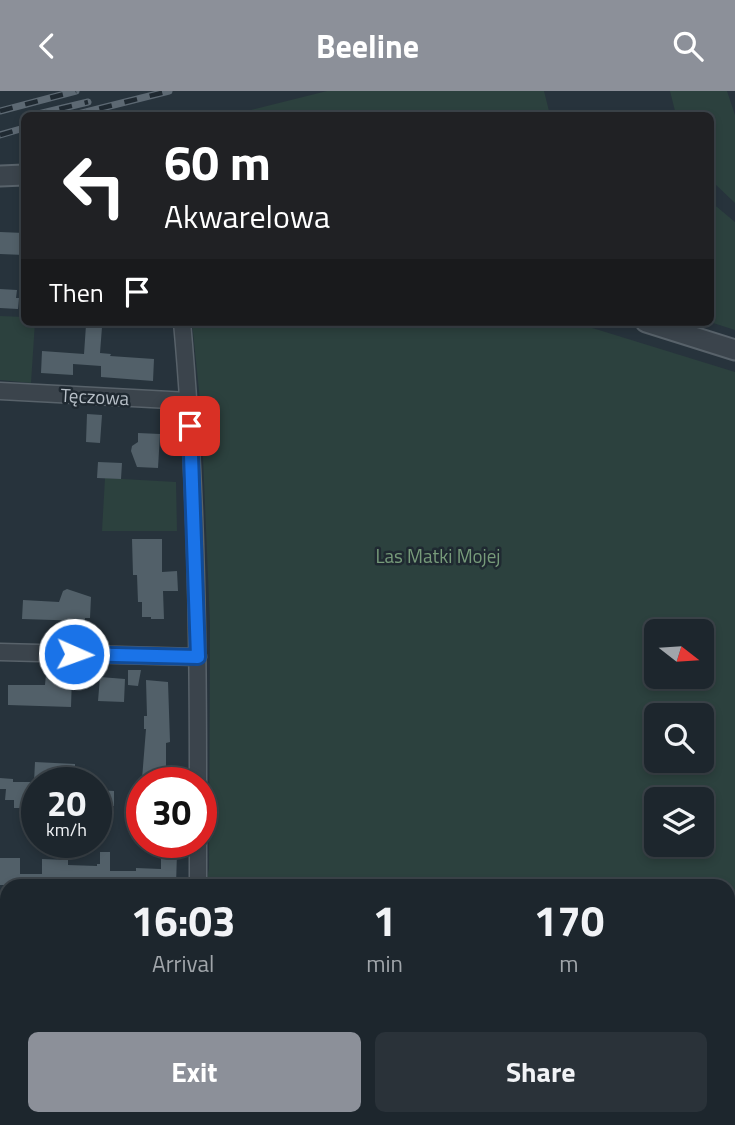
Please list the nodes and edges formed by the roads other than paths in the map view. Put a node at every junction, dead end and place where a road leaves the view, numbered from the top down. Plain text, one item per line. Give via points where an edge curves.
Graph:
1 (21, 174) edge
2 (0, 176) edge
3 (182, 326) edge
4 (659, 326) edge
5 (735, 350) edge
6 (0, 391) edge
7 (189, 401) junction
8 (0, 652) edge
9 (198, 657) junction
10 (198, 767) edge
11 (198, 858) edge
12 (198, 879) edge

1 - 2 street
3 - 7 street
4 - 5 street
6 - 7 street, Tęczowa
7 - 9 street
8 - 9 street
9 - 10 street
11 - 12 street

